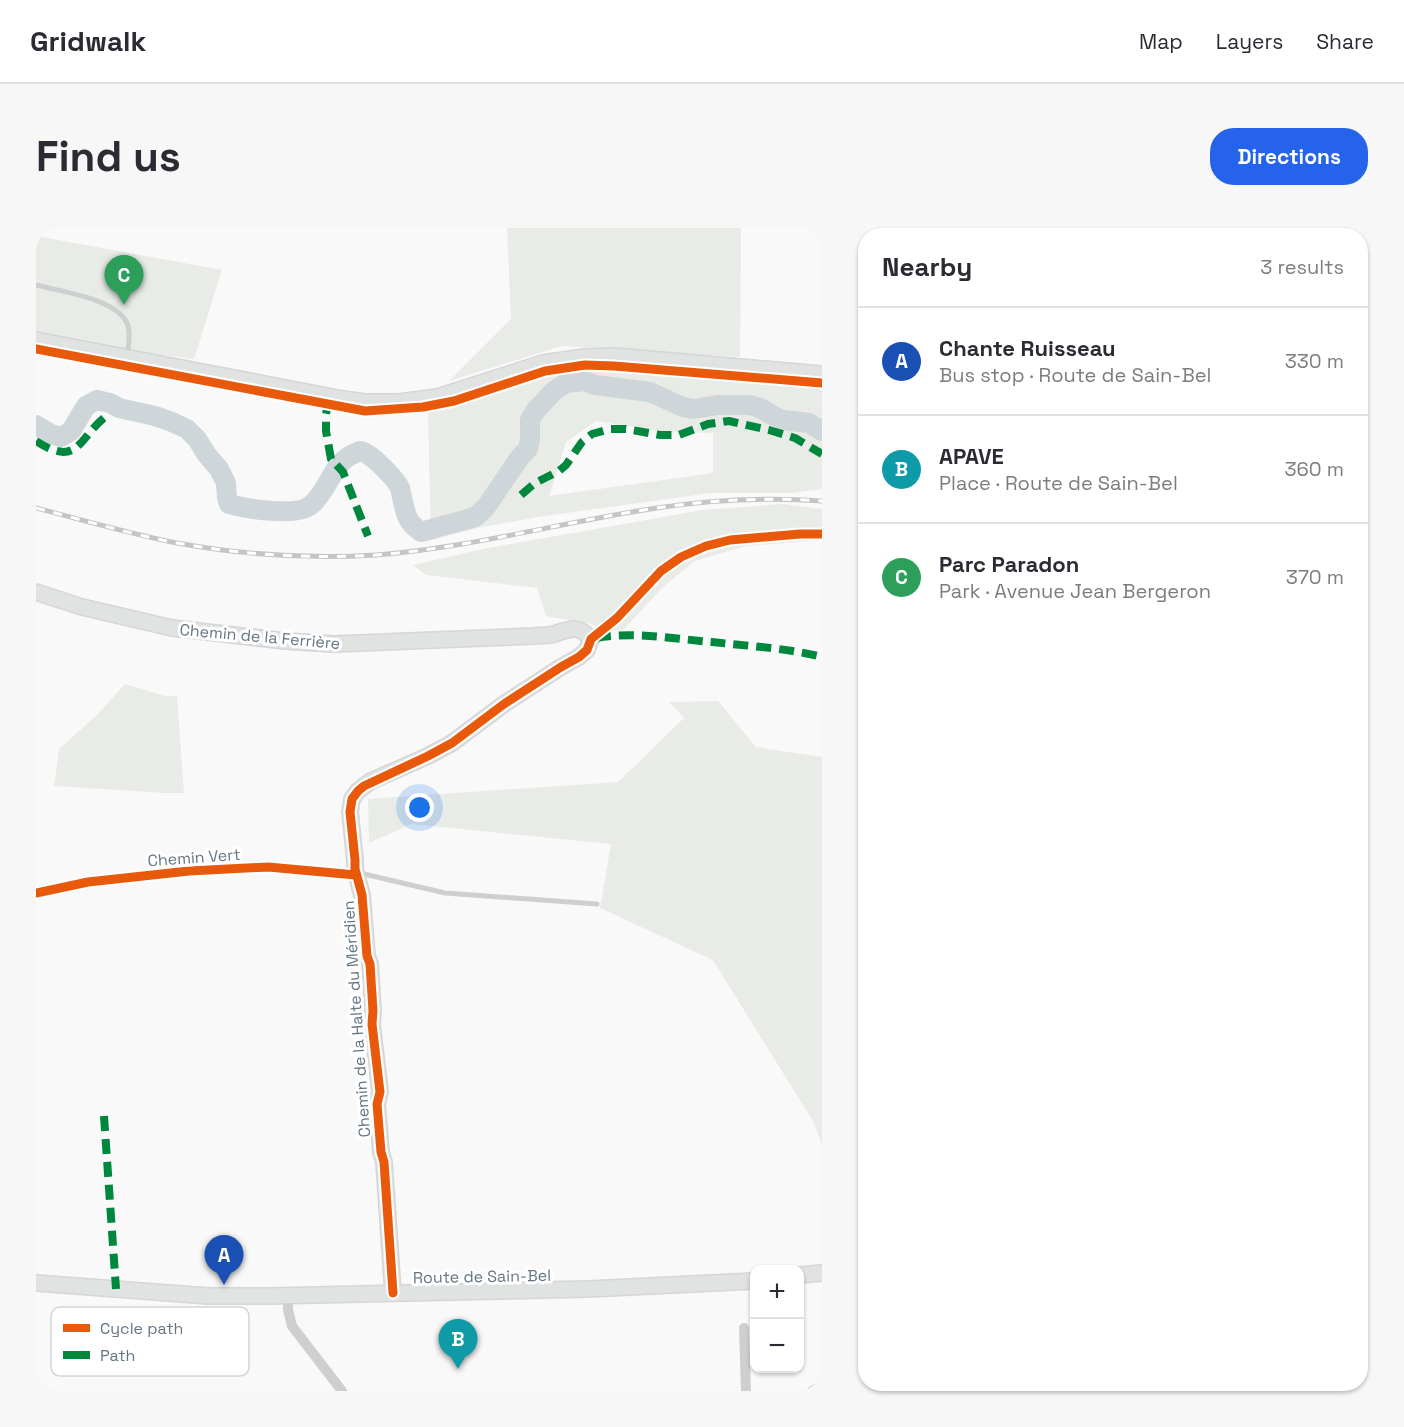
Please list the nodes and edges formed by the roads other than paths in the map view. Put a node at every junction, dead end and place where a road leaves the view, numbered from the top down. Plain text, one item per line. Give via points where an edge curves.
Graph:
1 (36, 285) edge
2 (36, 340) edge
3 (127, 357) junction
4 (822, 374) edge
5 (822, 534) edge
6 (36, 592) edge
7 (591, 639) junction
8 (356, 875) junction
9 (36, 893) edge
10 (597, 904) dead end
11 (822, 1273) edge
12 (804, 1275) edge
13 (750, 1281) edge
14 (804, 1281) edge
15 (822, 1281) edge
16 (36, 1283) edge
17 (393, 1293) junction
18 (288, 1296) junction
19 (744, 1329) dead end
20 (822, 1386) edge
21 (342, 1391) edge
22 (746, 1391) edge
23 (812, 1391) edge

1 - 3 lane via 100,301 117,310 129,332
2 - 3 street
3 - 4 street via 365,402 437,397 543,363 584,357 615,356
5 - 7 street, Chemin de la Halte du Méridien via 730,540 681,557 661,571 617,618
6 - 7 street, Chemin de la Ferrière via 172,628 285,641 334,644 533,636 576,628
7 - 8 street, Chemin de la Halte du Méridien via 579,657 504,704 452,743 358,791 350,812
8 - 9 street, Chemin Vert via 268,867 189,871 88,882
8 - 10 lane via 446,893
8 - 17 street, Chemin de la Halte du Méridien via 370,964
11 - 12 street
13 - 17 street, Route de Sain-Bel
14 - 15 street
16 - 18 street, Route de Sain-Bel via 208,1296
17 - 18 street, Route de Sain-Bel
18 - 21 street via 292,1326
19 - 22 street
20 - 23 street

